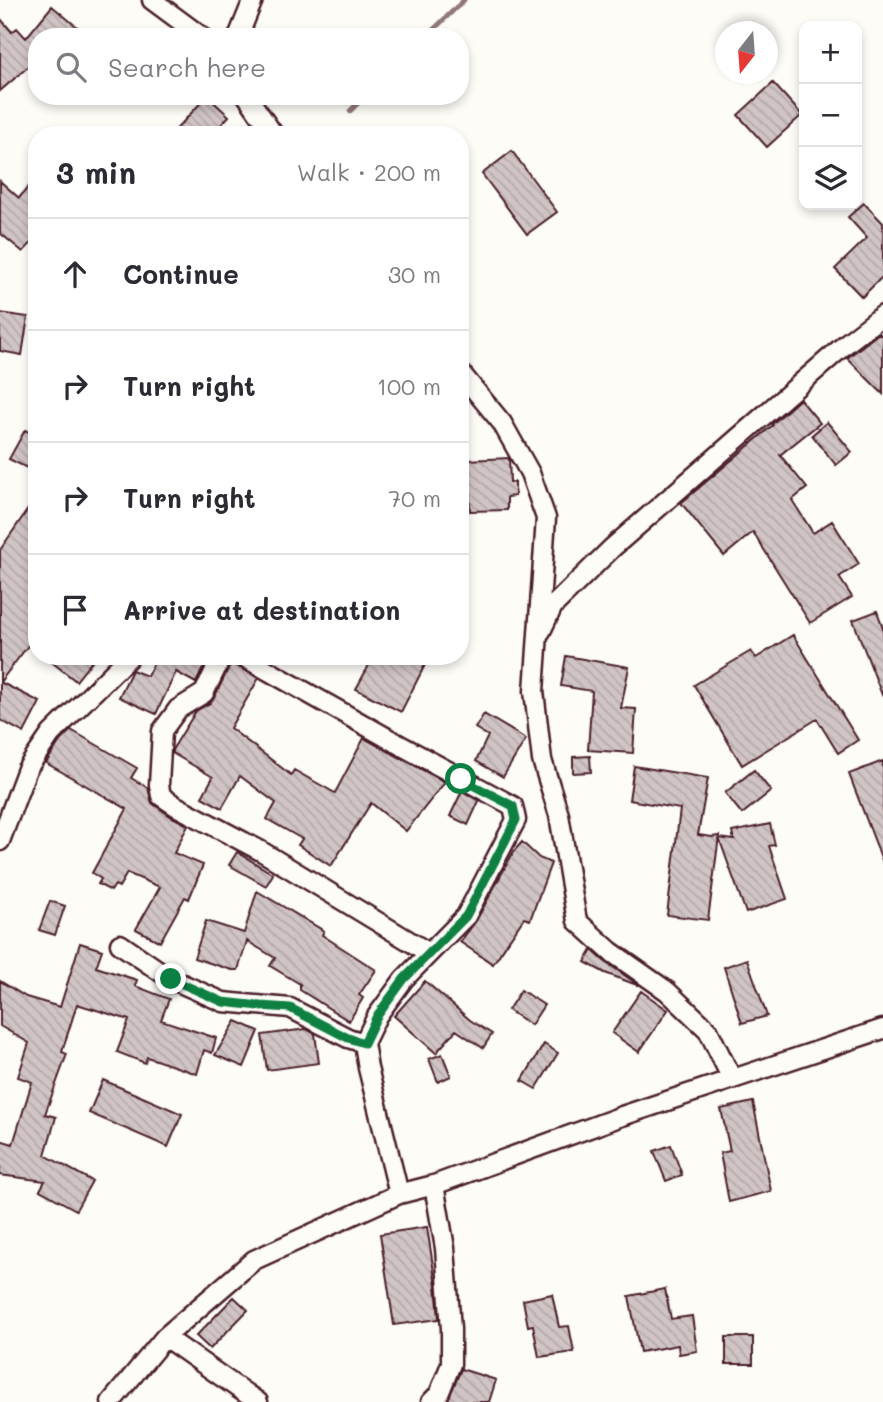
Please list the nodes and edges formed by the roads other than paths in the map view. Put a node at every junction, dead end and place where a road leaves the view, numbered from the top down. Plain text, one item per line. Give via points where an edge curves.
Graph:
1 (152, 0) edge
2 (253, 0) edge
3 (190, 28) edge
4 (242, 28) edge
5 (253, 105) edge
6 (268, 126) edge
7 (883, 315) edge
8 (469, 383) edge
9 (536, 640) junction
10 (121, 665) edge
11 (218, 665) edge
12 (258, 665) edge
13 (0, 841) edge
14 (120, 944) dead end
15 (429, 953) junction
16 (883, 1029) edge
17 (364, 1043) junction
18 (732, 1079) junction
19 (434, 1185) junction
20 (399, 1194) junction
21 (164, 1337) junction
22 (111, 1402) edge
23 (258, 1402) edge
24 (431, 1402) edge

1 - 3 street
2 - 4 street
5 - 6 street
7 - 9 street via 612,548 553,606
8 - 9 street via 502,423 530,473 546,518
9 - 18 street via 534,691 542,760 558,816 577,921 667,991 708,1030
10 - 13 street via 51,734 27,769
11 - 15 street via 204,693 178,709 162,732 161,796 261,850
12 - 15 street via 513,806 516,820 466,916
14 - 17 street via 171,979 223,1002 290,1008
15 - 17 street via 377,1016
16 - 18 street
17 - 20 street
18 - 19 street
19 - 20 street
19 - 24 street via 445,1248 451,1364
20 - 21 street via 254,1260
21 - 22 street
21 - 23 street

